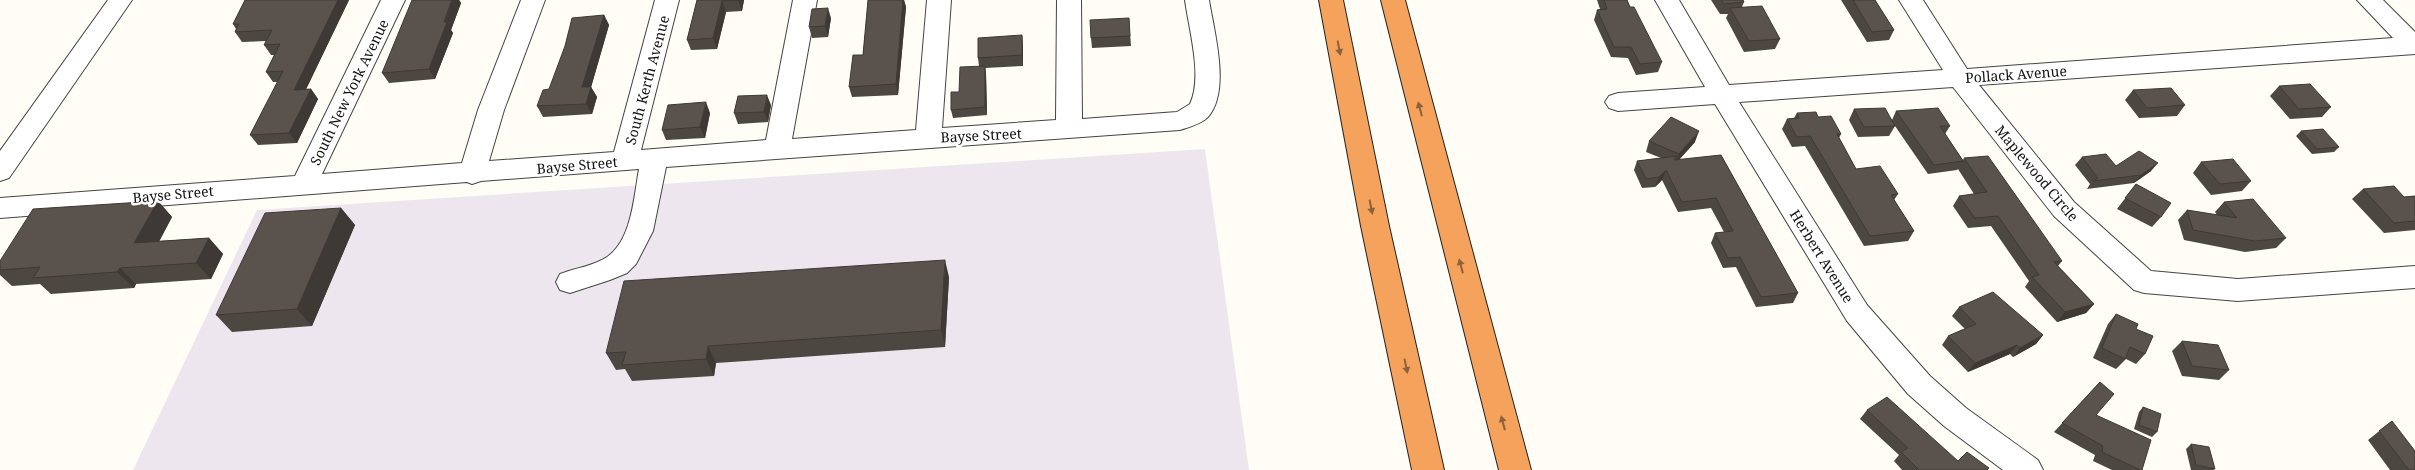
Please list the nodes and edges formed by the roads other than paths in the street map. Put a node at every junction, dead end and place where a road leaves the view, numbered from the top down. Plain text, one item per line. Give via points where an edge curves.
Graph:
1 (120, 0) edge
2 (393, 0) edge
3 (533, 0) edge
4 (667, 0) edge
5 (805, 0) edge
6 (939, 0) edge
7 (1069, 0) edge
8 (1197, 0) edge
9 (1331, 0) edge
10 (1393, 0) edge
11 (1667, 0) edge
12 (1911, 0) edge
13 (2369, 0) edge
14 (2415, 46) edge
15 (1960, 78) junction
16 (1722, 95) junction
17 (1618, 102) dead end
18 (1070, 130) junction
19 (928, 138) junction
20 (777, 149) junction
21 (654, 158) junction
22 (625, 160) junction
23 (0, 171) edge
24 (472, 174) junction
25 (304, 184) junction
26 (0, 208) edge
27 (2415, 277) edge
28 (570, 282) dead end
29 (1428, 470) edge
30 (1515, 470) edge
31 (2027, 470) edge

1 - 23 street
2 - 25 street, South New York Avenue
3 - 24 street via 491,110
4 - 22 street, South Kerth Avenue
5 - 20 street
6 - 19 street
7 - 18 street
8 - 18 street, Bayse Street via 1206,96 1196,114 1180,122
9 -> 29 highway via 1373,216
30 -> 10 highway
11 - 16 street, Herbert Avenue
12 - 15 street, Maplewood Circle
13 - 14 street
14 - 15 street, Pollack Avenue
15 - 16 street, Pollack Avenue
15 - 27 street, Maplewood Circle via 2064,209 2144,282 2238,290
16 - 17 street, Pollack Avenue
16 - 31 street, Herbert Avenue via 1857,313 1919,386
18 - 19 street, Bayse Street
19 - 20 street, Bayse Street
20 - 21 street, Bayse Street
21 - 22 street, Bayse Street
21 - 28 street via 644,212 633,248 617,265
22 - 24 street, Bayse Street
24 - 25 street, Bayse Street
25 - 26 street, Bayse Street

